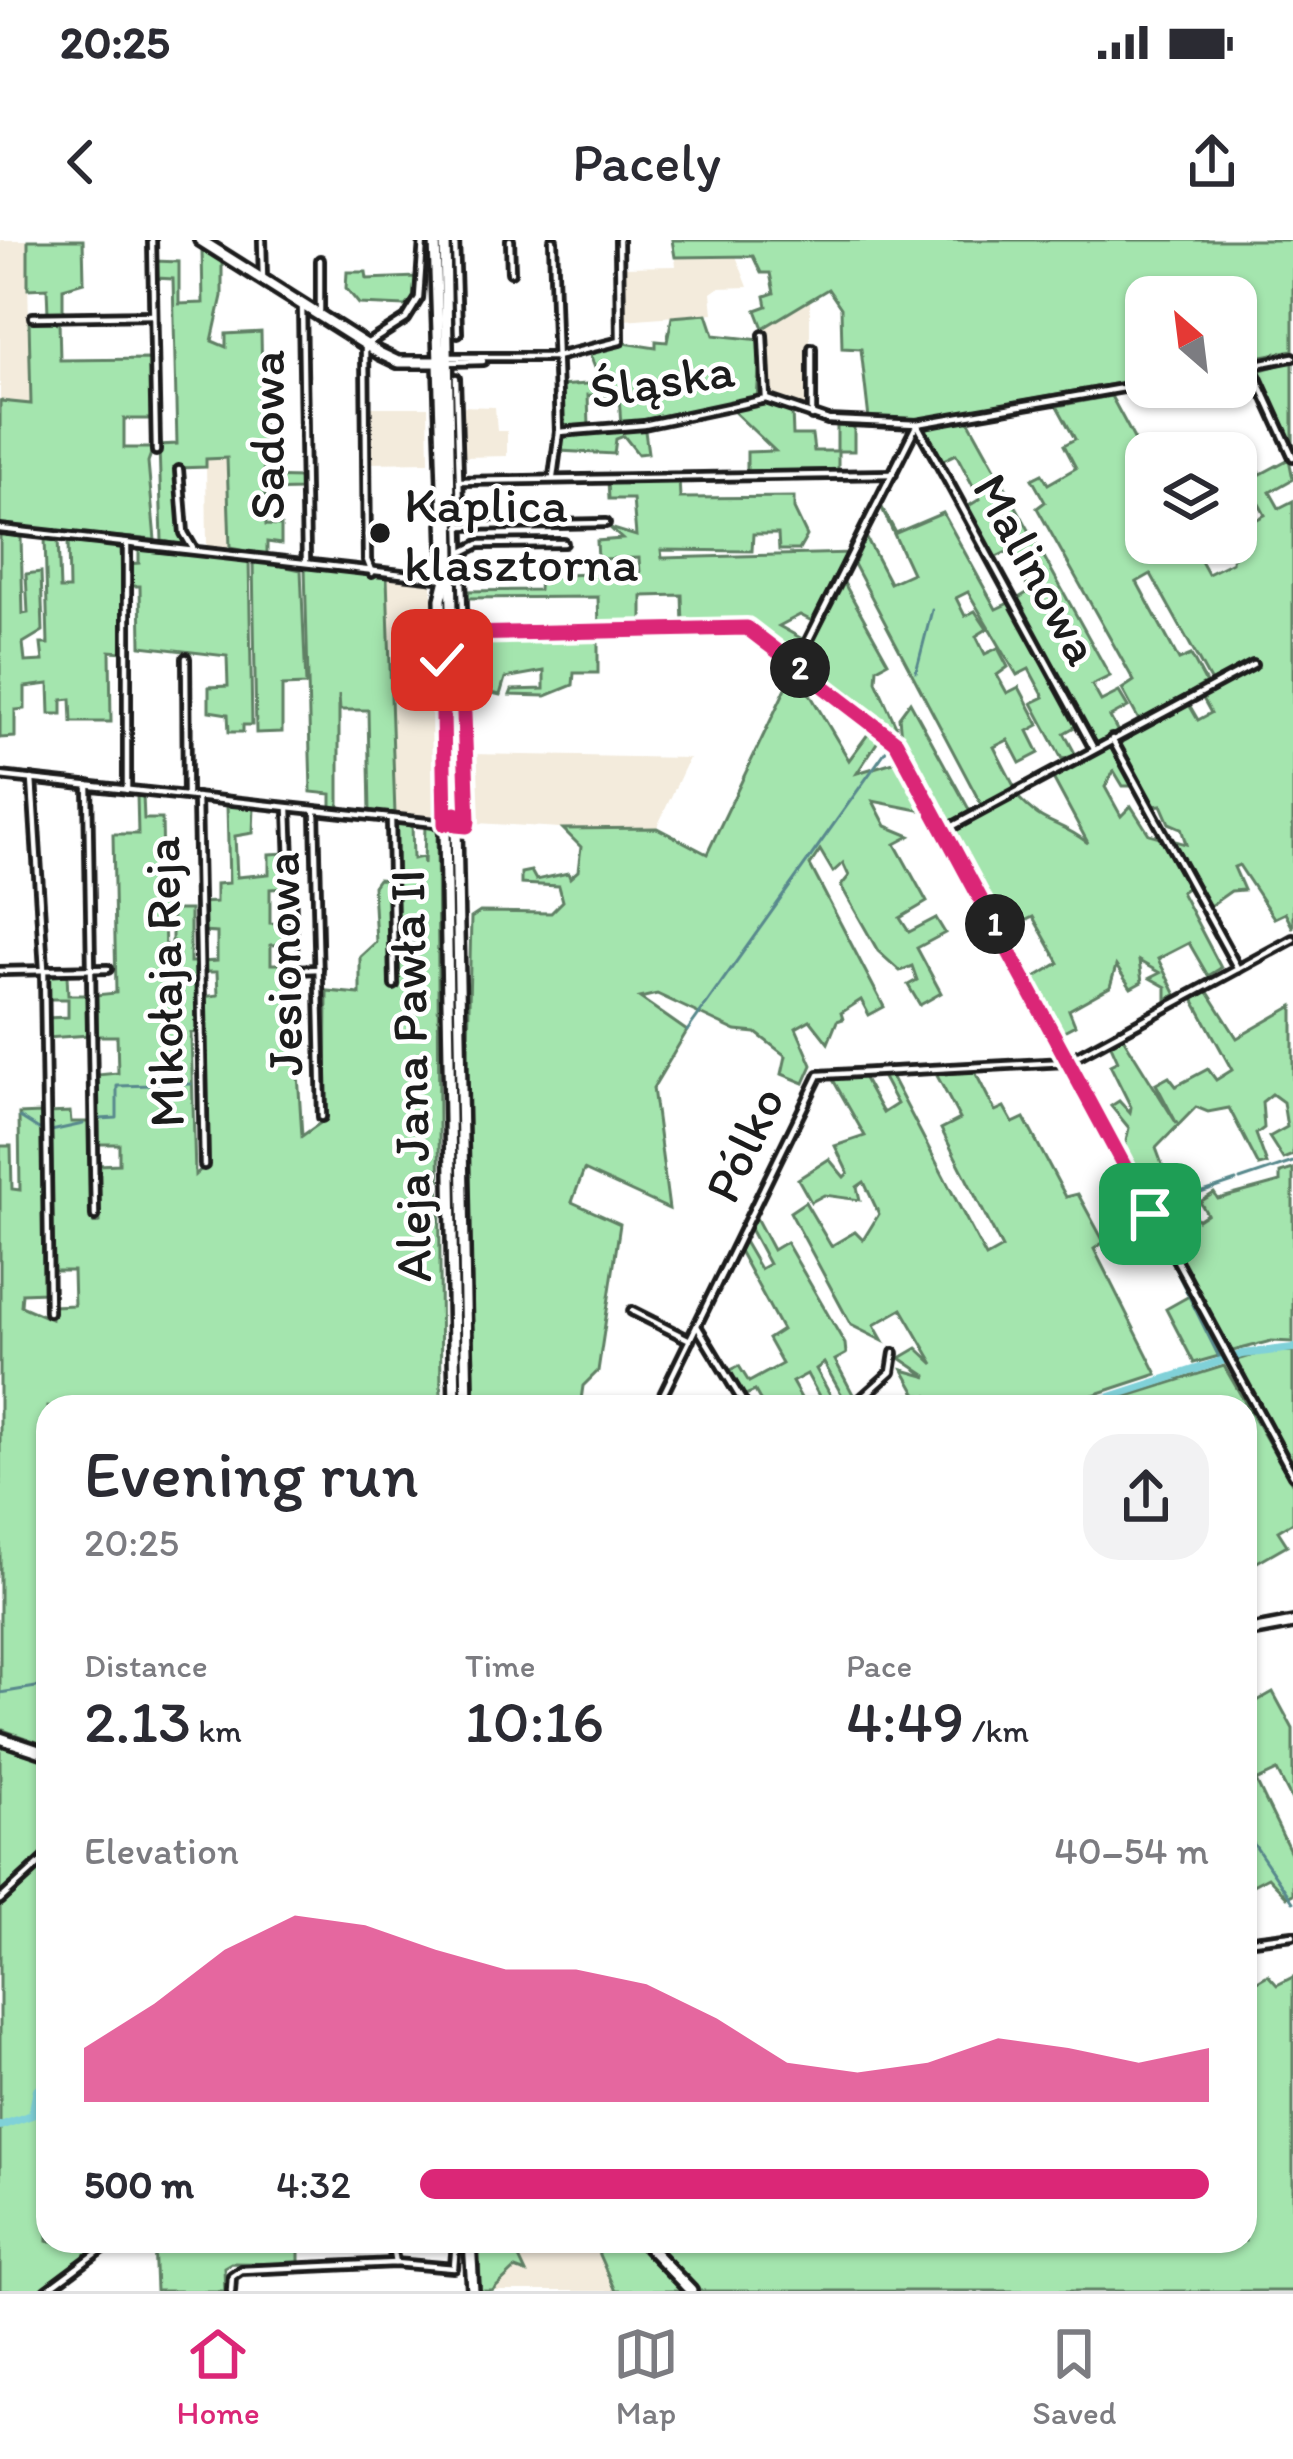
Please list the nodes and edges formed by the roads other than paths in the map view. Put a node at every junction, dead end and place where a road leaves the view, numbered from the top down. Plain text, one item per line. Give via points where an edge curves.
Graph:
1 (152, 240) edge
2 (200, 240) edge
3 (262, 240) edge
4 (423, 240) edge
5 (435, 240) edge
6 (445, 240) edge
7 (455, 240) edge
8 (510, 240) edge
9 (554, 240) edge
10 (619, 240) edge
11 (320, 260) dead end
12 (511, 272) dead end
13 (263, 279) junction
14 (302, 304) junction
15 (153, 315) junction
16 (320, 316) junction
17 (33, 317) dead end
18 (458, 333) dead end
19 (763, 335) dead end
20 (365, 345) junction
21 (812, 348) dead end
22 (556, 357) junction
23 (1293, 357) edge
24 (442, 360) junction
25 (1257, 364) edge
26 (456, 378) dead end
27 (1257, 378) edge
28 (1125, 388) edge
29 (766, 399) junction
30 (812, 416) junction
31 (917, 424) junction
32 (559, 432) junction
33 (156, 451) dead end
34 (1293, 457) edge
35 (179, 470) dead end
36 (893, 474) junction
37 (553, 477) junction
38 (459, 481) junction
39 (606, 524) dead end
40 (459, 526) junction
41 (0, 529) edge
42 (127, 543) junction
43 (565, 543) dead end
44 (194, 550) junction
45 (460, 553) junction
46 (308, 564) junction
47 (372, 573) junction
48 (446, 579) junction
49 (461, 634) junction
50 (186, 658) dead end
51 (796, 665) junction
52 (1253, 665) dead end
53 (1112, 740) junction
54 (1094, 749) junction
55 (0, 776) edge
56 (32, 779) junction
57 (88, 785) junction
58 (127, 790) junction
59 (187, 796) junction
60 (196, 797) junction
61 (288, 807) junction
62 (316, 809) junction
63 (391, 818) junction
64 (453, 825) junction
65 (944, 831) junction
66 (1293, 939) edge
67 (44, 969) junction
68 (92, 969) junction
69 (108, 969) dead end
70 (319, 969) junction
71 (1238, 969) junction
72 (0, 971) edge
73 (394, 985) dead end
74 (1070, 1060) junction
75 (322, 1117) dead end
76 (204, 1166) dead end
77 (94, 1216) dead end
78 (632, 1311) dead end
79 (49, 1312) dead end
80 (697, 1326) junction
81 (690, 1340) junction
82 (894, 1353) dead end
83 (455, 1395) edge
84 (466, 1395) edge
85 (663, 1395) edge
86 (739, 1395) edge
87 (865, 1395) edge
88 (1247, 1395) edge
89 (1257, 1412) edge
90 (1293, 1475) edge
91 (1293, 1623) edge
92 (1257, 1630) edge
93 (0, 1738) edge
94 (36, 1750) edge
95 (36, 1867) edge
96 (0, 1900) edge
97 (1293, 1936) edge
98 (1257, 1940) edge
99 (97, 2253) edge
100 (394, 2253) edge
101 (459, 2253) edge
102 (465, 2253) edge
103 (655, 2253) edge
104 (395, 2264) junction
105 (46, 2291) edge
106 (231, 2291) edge
107 (470, 2291) edge
108 (691, 2291) edge

1 - 15 street
2 - 13 main road
3 - 13 street
4 - 20 street via 418,298 400,324
5 - 24 main road, Aleja Jana Pawła II
6 - 24 main road, Aleja Jana Pawła II
7 - 18 street
8 - 12 street
9 - 22 street
10 - 22 street via 620,340
11 - 16 street
13 - 14 main road
14 - 16 main road
14 - 46 street, Sadowa
15 - 17 street
15 - 33 street
16 - 20 main road
19 - 29 street
20 - 24 main road via 389,358
20 - 47 street
21 - 30 street
22 - 24 street
22 - 32 street
23 - 25 street
24 - 48 main road, Aleja Jana Pawła II
24 - 64 main road, Aleja Jana Pawła II
26 - 38 street
27 - 34 street
28 - 31 street, Śląska
29 - 30 street, Śląska
29 - 32 street, Śląska via 644,425
30 - 31 street, Śląska
31 - 36 street
31 - 54 street, Malinowa
32 - 37 street
35 - 44 street via 184,533
36 - 37 street
36 - 51 street
37 - 38 street
38 - 40 street
39 - 40 street
40 - 45 street
41 - 42 street
42 - 44 street
42 - 58 street
43 - 45 street via 479,544
44 - 46 street
45 - 49 street
46 - 47 street
47 - 48 street
48 - 64 main road, Aleja Jana Pawła II
49 - 51 street via 747,628
49 - 64 street via 468,821
50 - 59 street
51 - 65 street via 896,742
52 - 53 street
53 - 54 street
53 - 71 street
54 - 65 street
55 - 56 street
56 - 57 street
56 - 67 street
57 - 58 street
57 - 68 street
58 - 59 street
59 - 60 street
60 - 61 street
60 - 76 street, Mikołaja Reja
61 - 62 street
61 - 70 street via 294,970
62 - 63 street
62 - 70 street, Jesionowa
63 - 64 street
63 - 73 street
64 - 83 main road, Aleja Jana Pawła II
64 - 84 main road, Aleja Jana Pawła II
65 - 74 street
66 - 71 street
67 - 68 street
67 - 72 street
67 - 79 street
68 - 69 street
68 - 77 street
70 - 75 street, Jesionowa
71 - 74 street
74 - 80 street, Pólko via 819,1075
74 - 88 street
78 - 81 street
80 - 81 street, Pólko
80 - 86 street
81 - 85 street, Pólko
82 - 87 street via 891,1372
89 - 90 street
91 - 92 main road
93 - 94 main road
95 - 96 street
97 - 98 street
99 - 105 street
100 - 104 street
101 - 104 street via 454,2268
102 - 107 main road
103 - 108 main road
104 - 106 street via 234,2273

